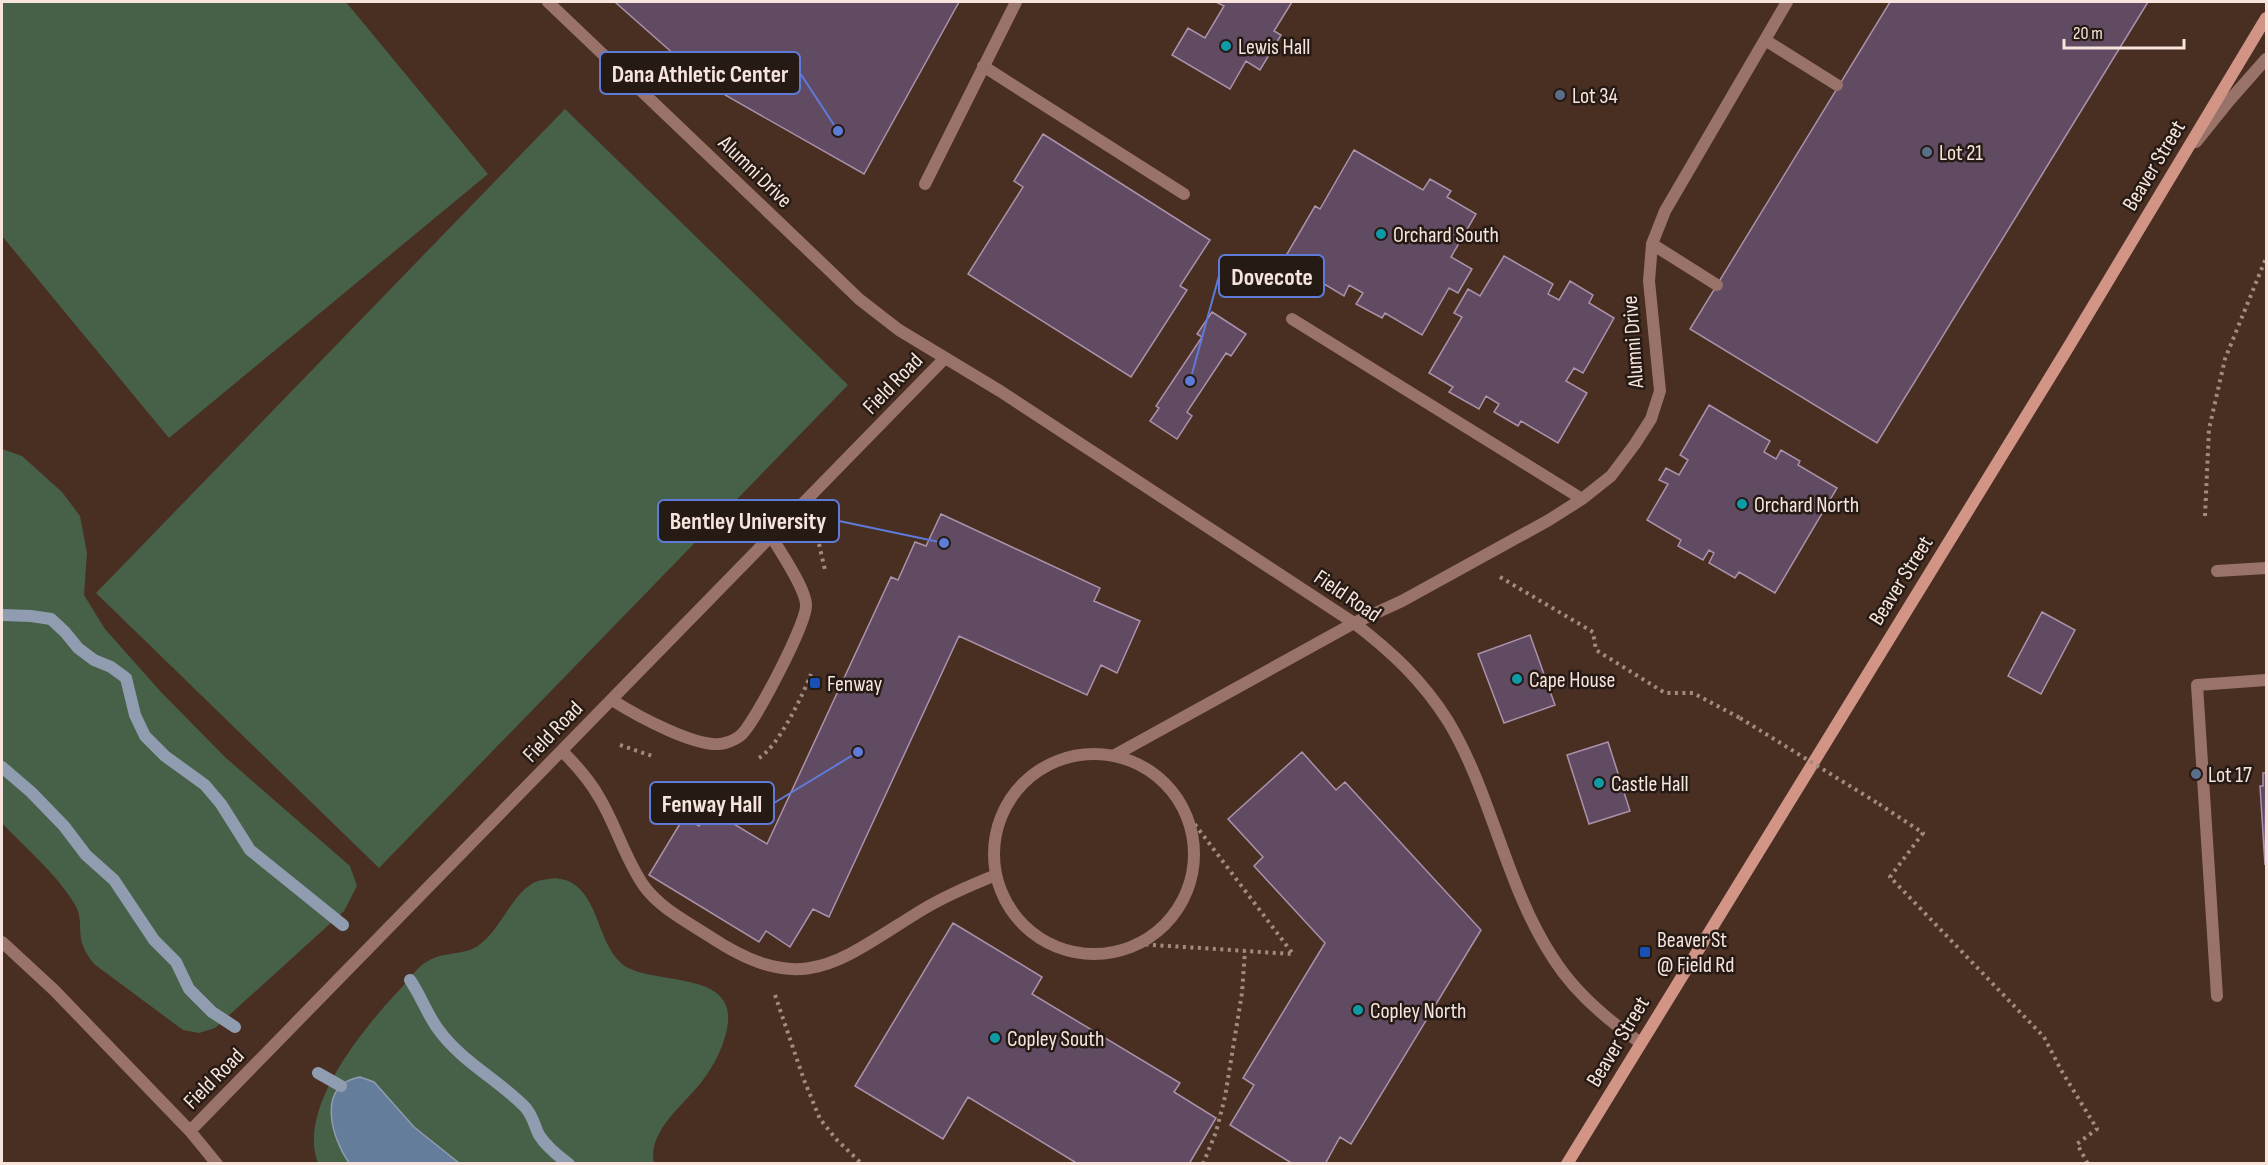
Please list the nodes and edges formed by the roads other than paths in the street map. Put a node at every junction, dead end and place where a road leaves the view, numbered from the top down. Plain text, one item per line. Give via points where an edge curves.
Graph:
1 (548, 2) edge
2 (1016, 2) edge
3 (1786, 2) edge
4 (2266, 18) edge
5 (1765, 40) junction
6 (2266, 58) edge
7 (983, 66) junction
8 (1837, 85) dead end
9 (2172, 174) junction
10 (926, 184) dead end
11 (1184, 194) dead end
12 (1652, 244) junction
13 (1717, 285) dead end
14 (1292, 319) dead end
15 (945, 358) junction
16 (1582, 499) junction
17 (771, 536) junction
18 (2266, 568) edge
19 (2217, 571) dead end
20 (1354, 623) junction
21 (2266, 680) edge
22 (612, 700) junction
23 (562, 751) junction
24 (1115, 755) junction
25 (996, 875) junction
26 (2, 942) edge
27 (2217, 996) dead end
28 (1641, 1042) junction
29 (190, 1131) junction
30 (217, 1164) edge
31 (1567, 1164) edge

1 - 15 street, Alumni Drive via 860,299 899,330
2 - 7 street
3 - 5 street, Alumni Drive
4 - 9 main road, Beaver Street
5 - 8 street
5 - 12 street, Alumni Drive via 1665,211
6 - 9 street
7 - 10 street
7 - 11 street
9 - 28 main road, Beaver Street
12 - 13 street
12 - 16 street, Alumni Drive via 1649,281 1659,391 1651,419 1635,444 1611,476
14 - 16 street
15 - 17 street, Field Road
15 - 20 street, Field Road
16 - 20 street, Alumni Drive via 1402,601
17 - 22 street, Field Road
17 - 22 street via 806,604 802,625 741,736 724,744 705,742 650,723
18 - 19 street
20 - 24 street, Alumni Drive
20 - 28 street, Field Road via 1392,652 1423,685 1448,722 1553,959 1595,1009
21 - 27 street via 2197,685
22 - 23 street, Field Road
23 - 25 street via 587,777 600,798 644,886 661,904 735,953 765,966 796,970 830,964 867,946 924,909
23 - 29 street, Field Road
24 - 25 street via 1086,753 1059,760 1034,774 1014,794 1000,819 994,847
24 - 25 street via 1144,766 1170,786 1187,814 1194,843 1193,874 1182,903 1163,927 1138,945 1109,953 1079,953 1050,944 1026,927 1006,903
26 - 29 street, Field Road via 54,990
28 - 31 main road, Beaver Street
29 - 30 street, Field Road

